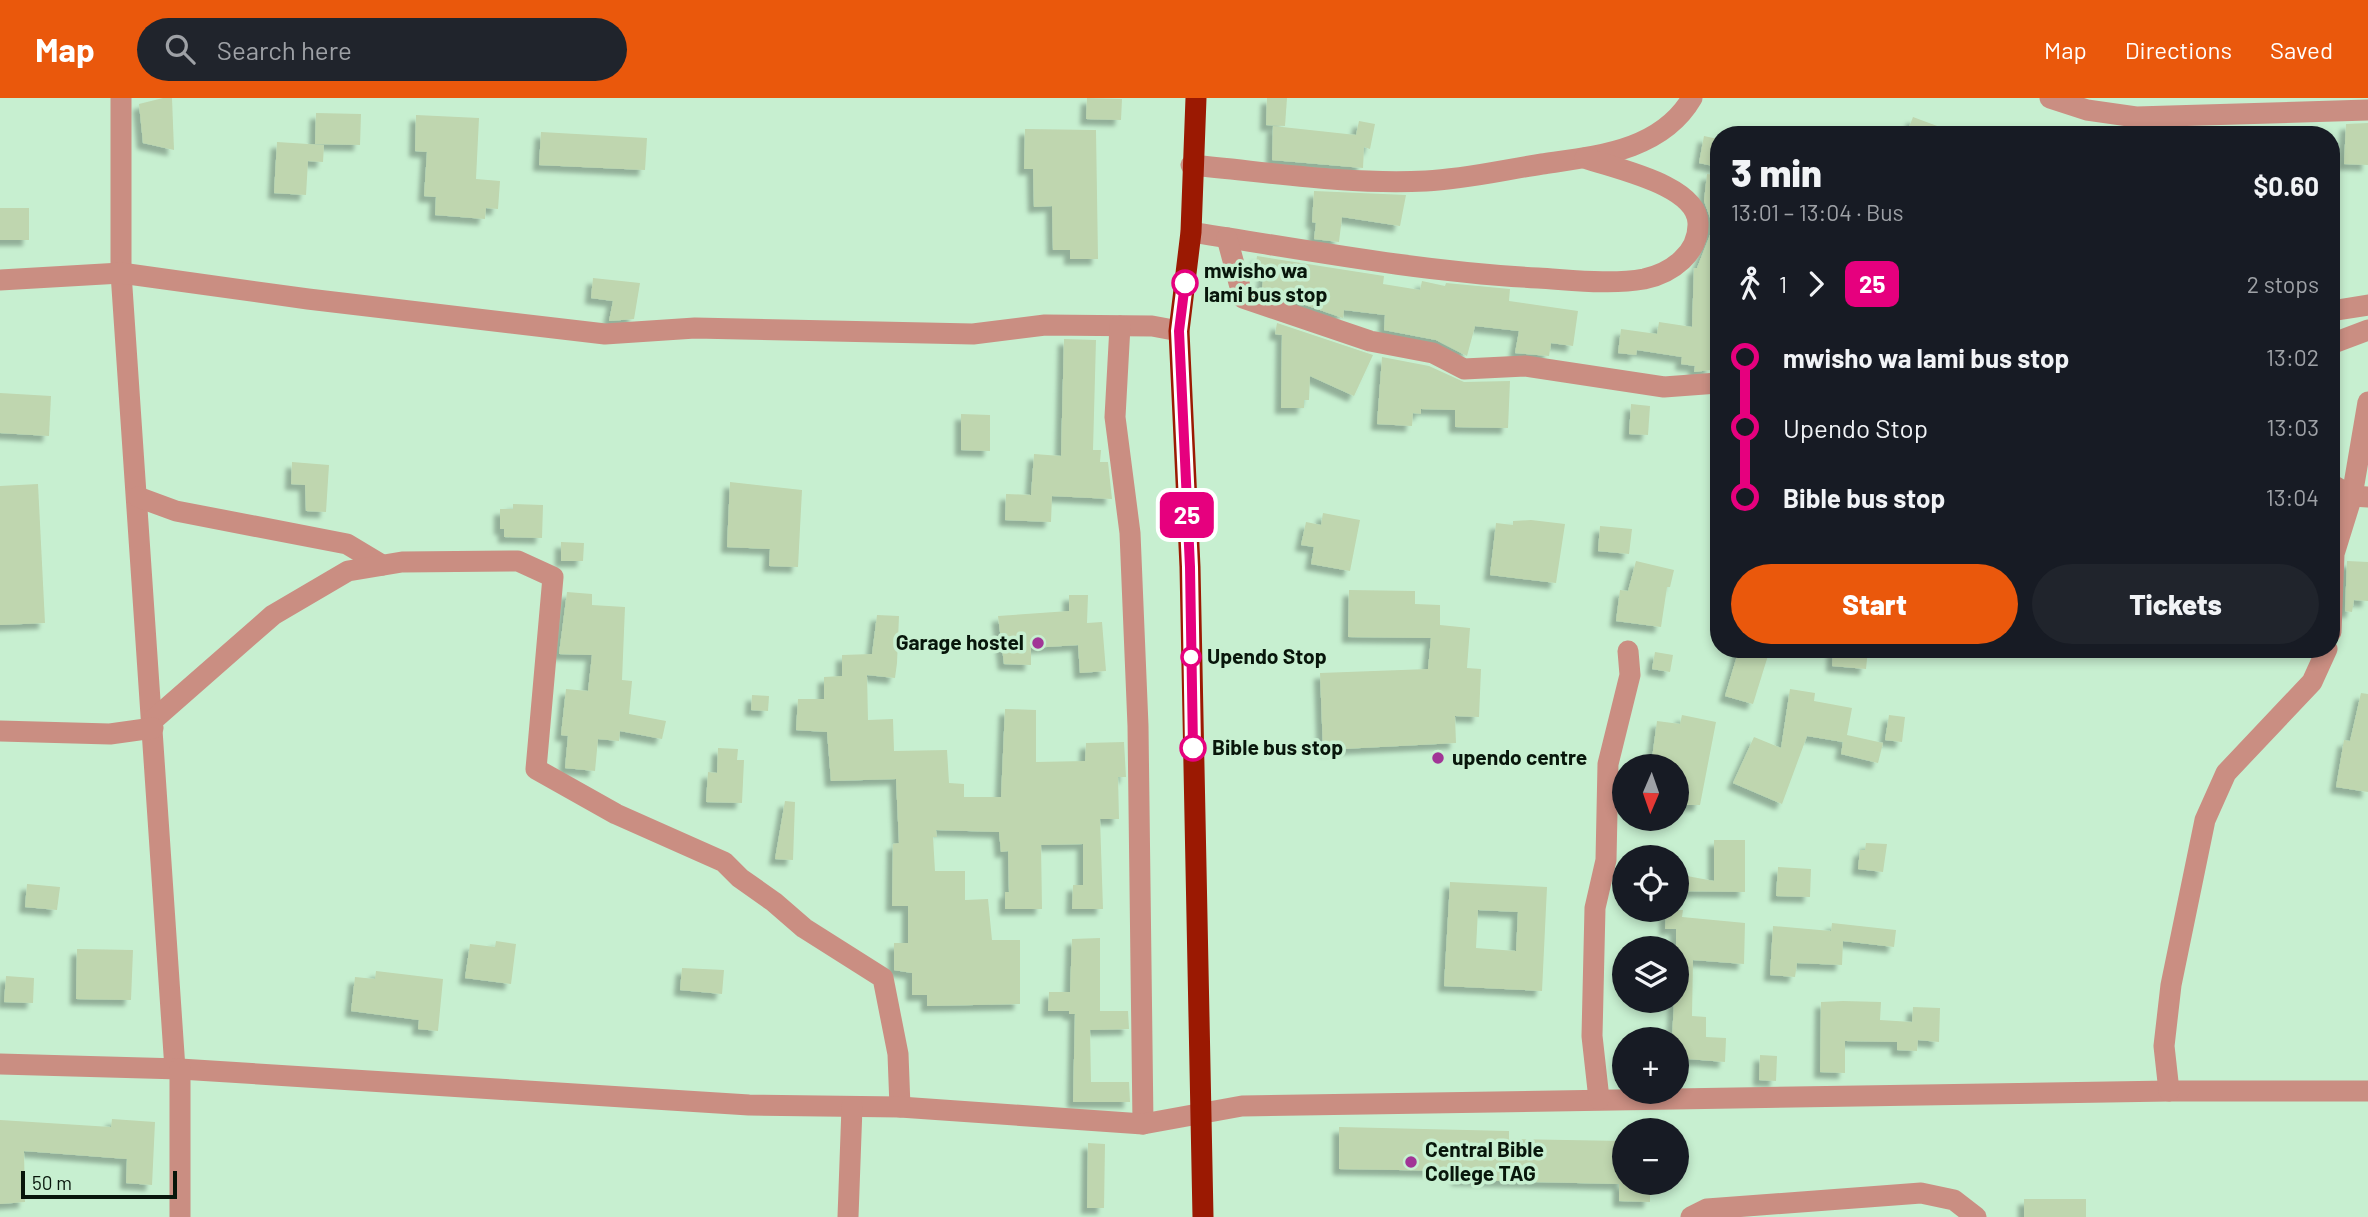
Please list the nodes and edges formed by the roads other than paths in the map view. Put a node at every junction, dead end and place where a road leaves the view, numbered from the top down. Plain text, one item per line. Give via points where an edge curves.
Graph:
1 (121, 98) edge
2 (1196, 98) edge
3 (1692, 98) edge
4 (2050, 98) edge
5 (2368, 110) edge
6 (1585, 158) junction
7 (1191, 165) junction
8 (1191, 232) junction
9 (1227, 238) junction
10 (121, 273) junction
11 (0, 279) edge
12 (2368, 305) edge
13 (2340, 310) edge
14 (1120, 326) junction
15 (2368, 330) edge
16 (1179, 331) junction
17 (2340, 341) edge
18 (1710, 384) edge
19 (2368, 402) edge
20 (2340, 488) edge
21 (138, 497) junction
22 (2360, 497) edge
23 (2340, 541) edge
24 (382, 565) junction
25 (1629, 651) dead end
26 (2323, 658) edge
27 (153, 725) junction
28 (0, 732) edge
29 (0, 1064) edge
30 (178, 1069) junction
31 (2169, 1091) junction
32 (2368, 1091) edge
33 (1599, 1099) junction
34 (852, 1107) junction
35 (900, 1107) junction
36 (1203, 1112) junction
37 (1143, 1124) junction
38 (180, 1217) edge
39 (848, 1217) edge
40 (1203, 1217) edge
41 (1691, 1217) edge
42 (1976, 1217) edge

1 - 10 street
2 - 7 highway
3 - 6 street via 1659,134
4 - 5 street via 2087,110 2136,117
6 - 7 street via 1425,181
6 - 9 street via 1667,187 1693,205 1696,243 1685,259 1645,279 1553,279 1480,275
7 - 8 highway
8 - 9 street
8 - 16 highway
9 - 18 street via 1243,298 1370,341 1433,353 1464,369 1525,366 1664,387
10 - 11 street
10 - 14 street via 605,334 695,328 973,334 1045,325
10 - 21 street
12 - 13 street
14 - 16 street
14 - 37 street via 1115,417 1130,533 1138,726
15 - 17 street
16 - 36 highway via 1190,567
19 - 22 street
20 - 22 street
21 - 24 street via 176,511 347,544
21 - 27 street
22 - 23 street
24 - 27 street via 348,571 273,615
24 - 35 street via 518,561 553,577 536,769 616,814 724,862 804,928 884,978 898,1054
25 - 33 street via 1630,676 1608,764 1606,860 1595,908 1592,1036
26 - 31 street via 2312,682 2225,773 2205,820 2171,985 2164,1046
27 - 28 street via 110,734
27 - 30 street
29 - 30 street
30 - 34 street via 749,1105
30 - 38 street
31 - 32 street
31 - 33 street
33 - 36 street via 1242,1106
34 - 35 street
34 - 39 street
35 - 37 street
36 - 37 street
36 - 40 highway
41 - 42 street via 1707,1209 1920,1193 1954,1200

